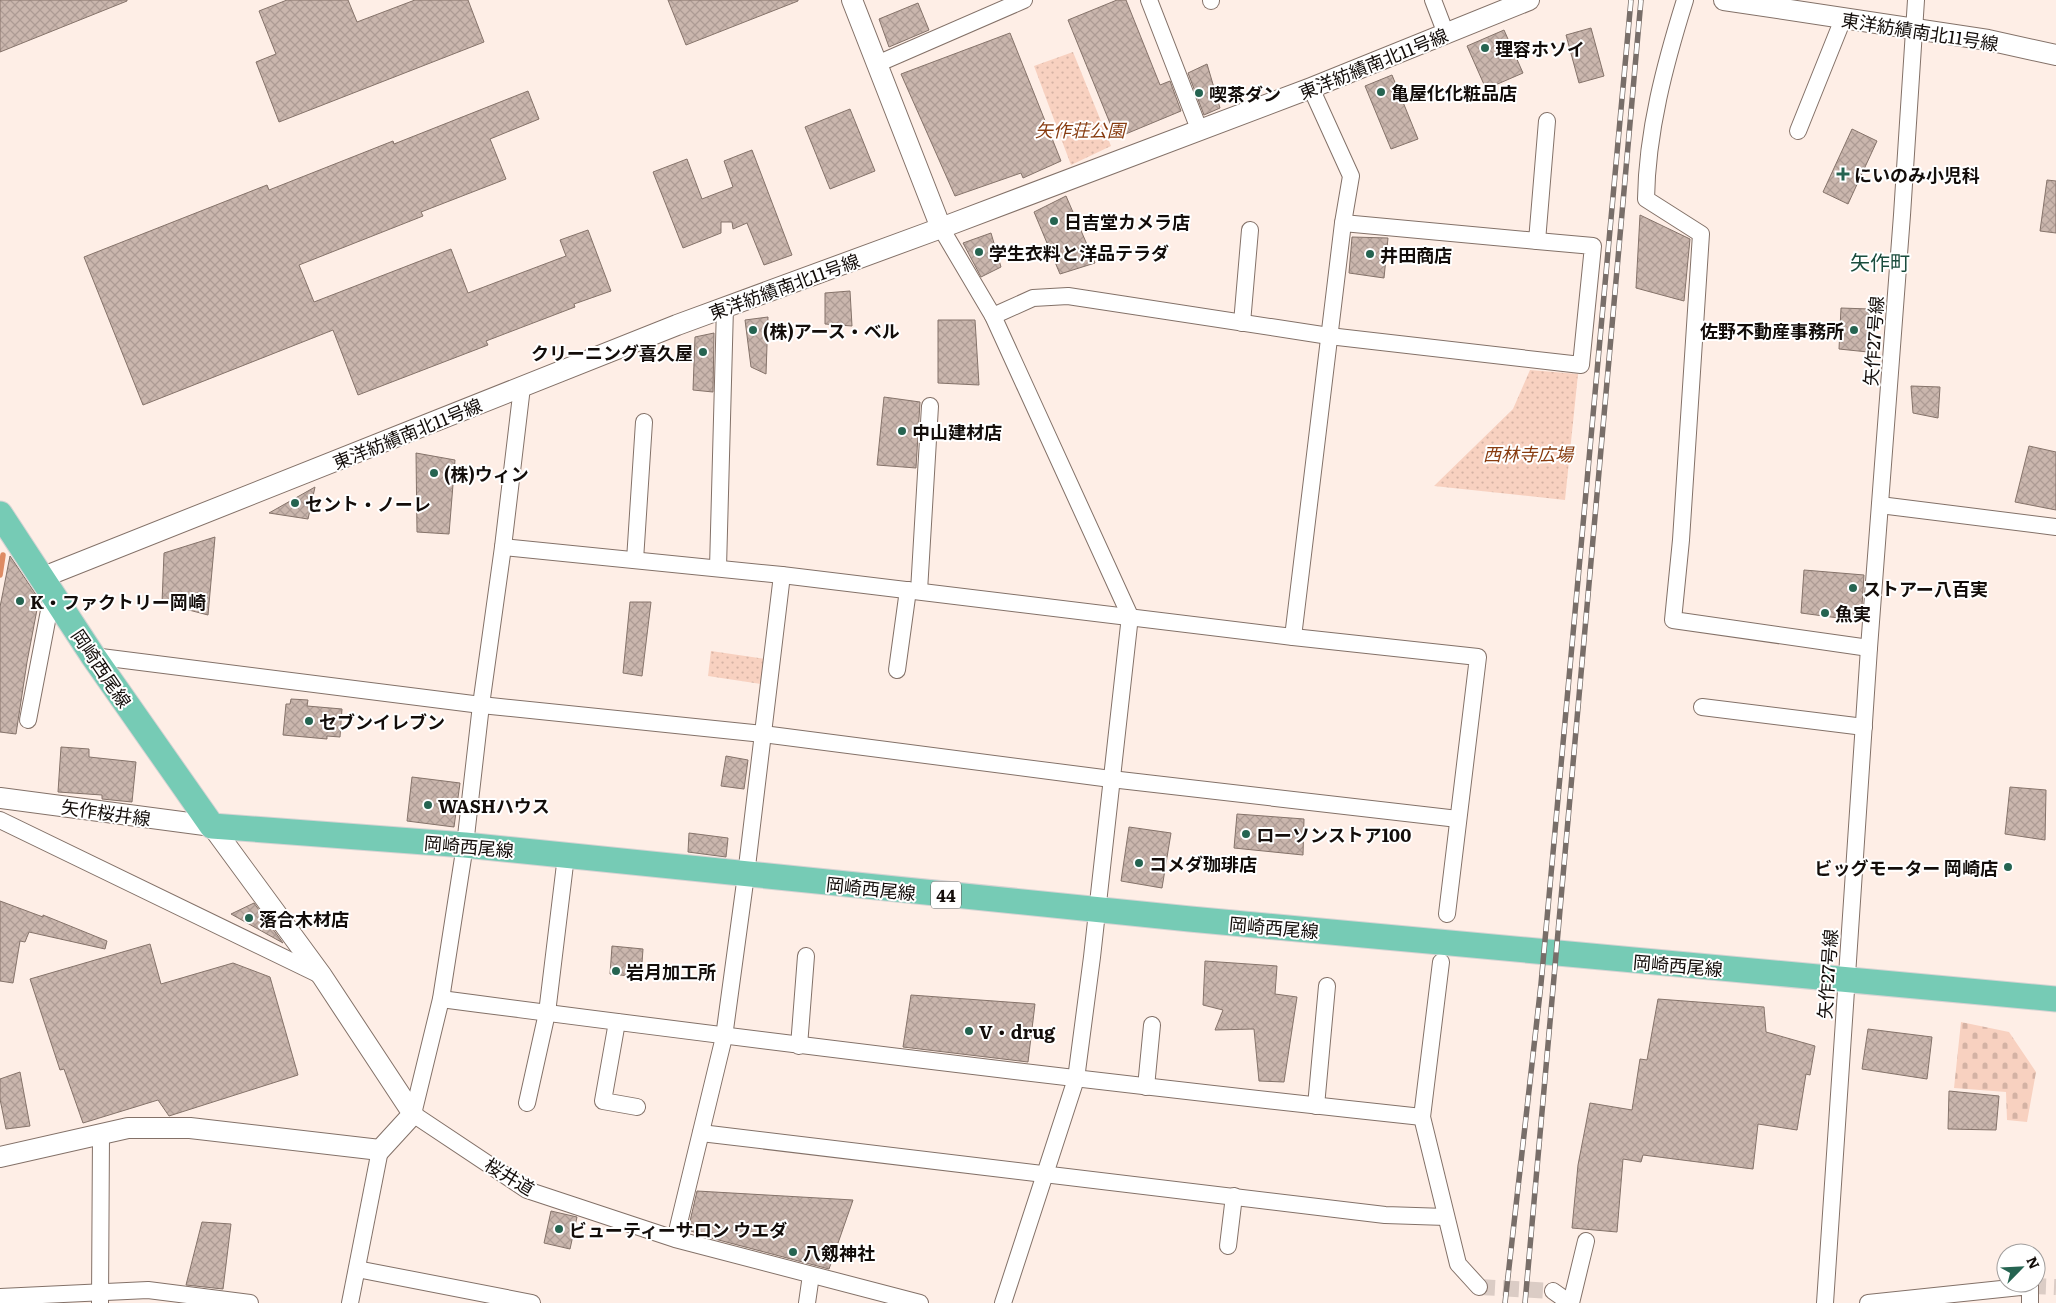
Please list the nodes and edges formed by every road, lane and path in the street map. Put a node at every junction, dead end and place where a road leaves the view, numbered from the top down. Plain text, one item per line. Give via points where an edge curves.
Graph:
1 (852, 0) edge
2 (1024, 0) edge
3 (1149, 0) edge
4 (1433, 0) edge
5 (1529, 0) edge
6 (1685, 0) edge
7 (1724, 0) edge
8 (1916, 0) edge
9 (1843, 19) junction
10 (1914, 29) junction
11 (1446, 34) junction
12 (2056, 55) edge
13 (877, 64) junction
14 (1311, 88) junction
15 (1547, 121) dead end
16 (1199, 129) junction
17 (1798, 131) dead end
18 (1343, 223) junction
19 (941, 228) junction
20 (1250, 230) dead end
21 (1536, 241) junction
22 (725, 308) junction
23 (992, 316) junction
24 (1242, 323) junction
25 (1329, 336) junction
26 (522, 387) junction
27 (930, 406) dead end
28 (644, 422) dead end
29 (1880, 506) junction
30 (0, 514) edge
31 (2056, 527) edge
32 (503, 547) junction
33 (635, 560) junction
34 (718, 568) junction
35 (782, 575) junction
36 (46, 586) junction
37 (913, 590) junction
38 (1130, 616) junction
39 (1292, 637) junction
40 (1869, 648) junction
41 (93, 656) junction
42 (897, 670) dead end
43 (481, 705) junction
44 (1702, 707) dead end
45 (28, 720) dead end
46 (1864, 727) junction
47 (763, 734) junction
48 (1111, 778) junction
49 (0, 798) edge
50 (1458, 818) junction
51 (0, 820) edge
52 (212, 826) junction
53 (465, 845) junction
54 (566, 856) junction
55 (746, 875) junction
56 (1096, 910) junction
57 (1447, 914) dead end
58 (806, 956) dead end
59 (1441, 962) dead end
60 (322, 976) junction
61 (1846, 981) junction
62 (1328, 986) dead end
63 (441, 999) junction
64 (2056, 1000) edge
65 (547, 1013) junction
66 (617, 1022) junction
67 (1152, 1024) dead end
68 (724, 1037) junction
69 (799, 1046) junction
70 (1076, 1079) junction
71 (1146, 1087) junction
72 (528, 1103) dead end
73 (1316, 1106) junction
74 (637, 1107) dead end
75 (413, 1114) junction
76 (1422, 1117) junction
77 (701, 1133) junction
78 (101, 1134) junction
79 (380, 1150) junction
80 (0, 1157) edge
81 (1045, 1174) junction
82 (1234, 1196) junction
83 (1446, 1217) junction
84 (678, 1226) dead end
85 (1586, 1242) dead end
86 (1228, 1246) dead end
87 (357, 1269) junction
88 (812, 1275) junction
89 (1479, 1287) tunnel mouth
90 (1553, 1291) tunnel mouth
91 (0, 1297) edge
92 (100, 1297) edge
93 (219, 1301) edge
94 (250, 1303) edge
95 (350, 1303) edge
96 (532, 1303) edge
97 (807, 1303) edge
98 (920, 1303) edge
99 (1003, 1303) edge
100 (1570, 1303) edge
101 (1825, 1303) edge
102 (1868, 1303) edge
103 (2030, 1303) edge

1 - 13 street
2 - 13 street
3 - 16 street
4 - 11 street
5 - 11 street, 東洋紡績南北11号線
6 - 40 street via 1667,60 1647,167 1646,198 1701,234 1673,620
7 - 9 street, 東洋紡績南北11号線
8 - 10 street, 矢作27号線
9 - 10 street, 東洋紡績南北11号線
9 - 17 street
10 - 12 street, 東洋紡績南北11号線 via 1988,40
10 - 29 street, 矢作27号線
11 - 14 street, 東洋紡績南北11号線
13 - 19 street
14 - 16 street, 東洋紡績南北11号線
14 - 18 street via 1351,176
15 - 21 street
16 - 19 street, 東洋紡績南北11号線
18 - 21 street
18 - 25 street
19 - 22 street, 東洋紡績南北11号線
19 - 23 street
20 - 24 street
21 - 25 street via 1593,246 1581,365
22 - 26 street, 東洋紡績南北11号線
22 - 34 street
23 - 24 street via 1033,298 1068,296
23 - 38 street
24 - 25 street
25 - 39 street
26 - 32 street
26 - 36 street, 東洋紡績南北11号線
27 - 37 street
28 - 33 street
29 - 31 street
29 - 40 street, 矢作27号線
30 - 36 main road, 岡崎西尾線
32 - 33 street
32 - 43 street
33 - 34 street
34 - 35 street
35 - 37 street
35 - 47 street
36 - 41 main road, 岡崎西尾線
36 - 45 street
37 - 38 street
37 - 42 street
38 - 39 street
38 - 48 street
39 - 50 street via 1478,657
40 - 46 street, 矢作27号線
41 - 43 street
41 - 52 main road, 岡崎西尾線
43 - 47 street
43 - 53 street
44 - 46 street
46 - 61 street, 矢作27号線
47 - 48 street
47 - 55 street
48 - 50 street
48 - 56 street
49 - 52 street, 矢作桜井線
50 - 57 street
51 - 60 street
52 - 53 main road, 岡崎西尾線 / 44
52 - 60 street, 桜井道
53 - 54 main road, 岡崎西尾線 / 44
53 - 63 street
54 - 55 main road, 岡崎西尾線 / 44
54 - 65 street
55 - 56 main road, 岡崎西尾線 / 44
55 - 68 street
56 - 61 main road, 岡崎西尾線 / 44
56 - 70 street
58 - 69 street
59 - 76 street
60 - 75 street, 桜井道
61 - 64 main road, 岡崎西尾線 / 44
61 - 101 street, 矢作27号線
62 - 73 street
63 - 65 street
63 - 75 street
65 - 66 street
65 - 72 street
66 - 68 street
66 - 74 street via 603,1101
67 - 71 street
68 - 69 street
68 - 77 street
69 - 70 street
70 - 71 street
70 - 81 street
71 - 73 street
73 - 76 street
75 - 79 street
75 - 88 street, 桜井道 via 528,1190 675,1239
76 - 83 street
77 - 81 street
77 - 84 street
78 - 79 street via 128,1128 190,1128
78 - 80 street
78 - 92 street
79 - 87 street
81 - 82 street
81 - 99 street
82 - 83 street via 1385,1215
82 - 86 street
83 - 89 street via 1458,1264
85 - 100 street
87 - 95 street
87 - 96 street
88 - 97 street
88 - 98 street, 桜井道
90 - 100 street
91 - 92 street
92 - 93 street via 148,1290
93 - 94 street
102 - 103 street via 2030,1286

